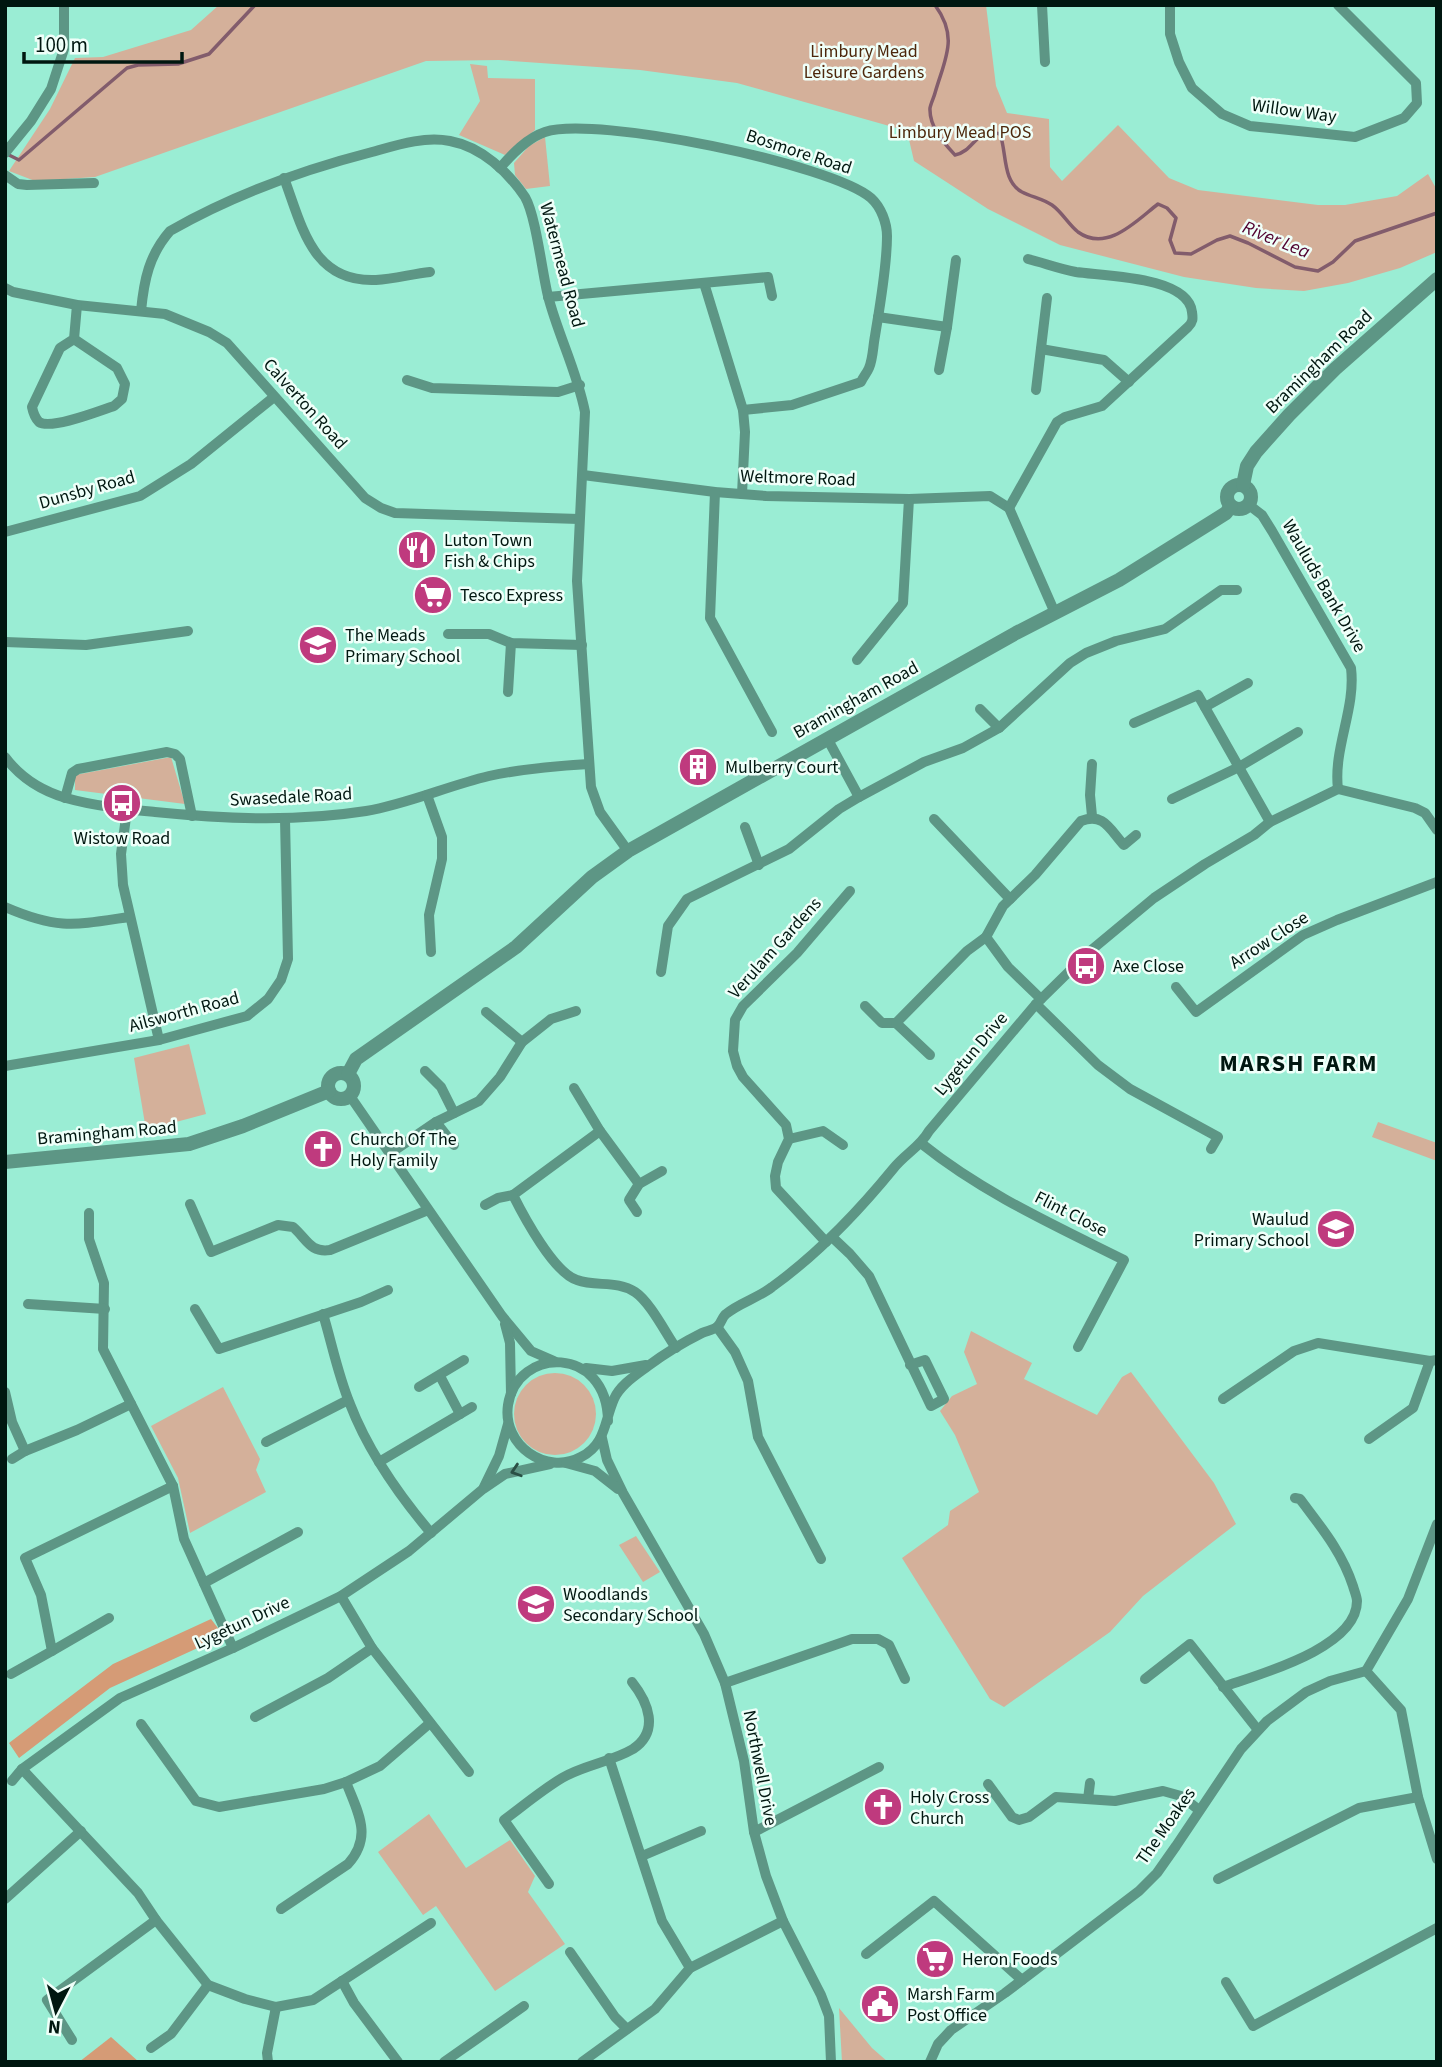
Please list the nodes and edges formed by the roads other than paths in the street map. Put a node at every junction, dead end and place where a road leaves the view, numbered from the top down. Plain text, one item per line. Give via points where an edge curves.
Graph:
1 (64, 5) edge
2 (1042, 5) edge
3 (1171, 5) edge
4 (1338, 5) edge
5 (1045, 62) dead end
6 (8, 149) edge
7 (499, 168) junction
8 (5, 175) edge
9 (284, 178) junction
10 (94, 183) dead end
11 (1028, 259) dead end
12 (956, 260) dead end
13 (430, 272) dead end
14 (1437, 279) edge
15 (704, 283) junction
16 (5, 288) edge
17 (772, 296) dead end
18 (548, 297) junction
19 (1047, 298) dead end
20 (77, 305) junction
21 (141, 311) junction
22 (878, 317) junction
23 (947, 327) junction
24 (74, 339) junction
25 (1041, 349) junction
26 (939, 370) dead end
27 (407, 380) dead end
28 (1129, 382) junction
29 (580, 385) junction
30 (1036, 390) dead end
31 (274, 397) junction
32 (743, 410) junction
33 (583, 475) junction
34 (1243, 485) junction
35 (715, 492) junction
36 (742, 494) junction
37 (909, 499) junction
38 (1249, 505) junction
39 (1231, 506) junction
40 (1009, 508) junction
41 (579, 519) junction
42 (5, 531) edge
43 (1237, 590) dead end
44 (1055, 613) junction
45 (188, 631) dead end
46 (448, 634) dead end
47 (5, 642) edge
48 (511, 643) junction
49 (582, 645) junction
50 (857, 660) dead end
51 (1248, 683) dead end
52 (508, 692) dead end
53 (1205, 707) junction
54 (980, 709) dead end
55 (1134, 723) dead end
56 (999, 729) junction
57 (772, 732) dead end
58 (1297, 732) dead end
59 (827, 738) junction
60 (5, 757) edge
61 (589, 764) junction
62 (1092, 764) dead end
63 (1239, 767) junction
64 (1338, 789) junction
65 (428, 795) junction
66 (859, 797) junction
67 (65, 798) junction
68 (1172, 799) dead end
69 (127, 810) junction
70 (192, 816) junction
71 (1092, 817) junction
72 (285, 818) junction
73 (934, 819) dead end
74 (1270, 822) junction
75 (746, 827) dead end
76 (1437, 830) edge
77 (1136, 835) dead end
78 (628, 851) junction
79 (760, 865) junction
80 (1437, 882) edge
81 (850, 891) dead end
82 (1010, 898) junction
83 (5, 907) edge
84 (129, 916) junction
85 (986, 937) junction
86 (431, 952) dead end
87 (661, 972) dead end
88 (1176, 987) dead end
89 (1039, 1002) junction
90 (865, 1006) dead end
91 (576, 1011) dead end
92 (486, 1012) dead end
93 (896, 1023) junction
94 (159, 1040) junction
95 (522, 1042) junction
96 (930, 1055) dead end
97 (5, 1066) edge
98 (425, 1071) dead end
99 (348, 1074) junction
100 (574, 1088) dead end
101 (329, 1091) junction
102 (350, 1096) junction
103 (454, 1112) junction
104 (436, 1122) junction
105 (600, 1131) junction
106 (789, 1139) junction
107 (922, 1144) junction
108 (454, 1145) dead end
109 (843, 1145) dead end
110 (1211, 1149) dead end
111 (389, 1154) junction
112 (5, 1163) edge
113 (662, 1171) dead end
114 (639, 1184) junction
115 (513, 1195) junction
116 (190, 1204) dead end
117 (485, 1205) dead end
118 (428, 1210) junction
119 (637, 1212) dead end
120 (89, 1213) dead end
121 (829, 1240) junction
122 (388, 1290) dead end
123 (28, 1304) dead end
124 (105, 1308) junction
125 (195, 1309) dead end
126 (323, 1314) junction
127 (502, 1316) junction
128 (717, 1326) junction
129 (1078, 1347) dead end
130 (676, 1348) junction
131 (464, 1360) dead end
132 (1433, 1361) edge
133 (557, 1362) junction
134 (650, 1364) junction
135 (910, 1365) dead end
136 (576, 1366) junction
137 (440, 1376) junction
138 (419, 1387) dead end
139 (5, 1392) edge
140 (511, 1394) junction
141 (1223, 1399) dead end
142 (348, 1400) junction
143 (131, 1404) junction
144 (472, 1408) dead end
145 (460, 1414) junction
146 (608, 1421) junction
147 (508, 1423) junction
148 (602, 1438) junction
149 (1369, 1439) dead end
150 (266, 1442) dead end
151 (25, 1451) junction
152 (12, 1459) dead end
153 (380, 1462) junction
154 (554, 1463) junction
155 (566, 1463) junction
156 (173, 1486) junction
157 (483, 1489) junction
158 (623, 1493) junction
159 (1296, 1498) dead end
160 (1437, 1524) edge
161 (298, 1532) dead end
162 (431, 1533) junction
163 (821, 1559) dead end
164 (204, 1583) junction
165 (341, 1596) junction
166 (109, 1618) dead end
167 (233, 1648) junction
168 (372, 1648) junction
169 (52, 1651) junction
170 (1366, 1671) junction
171 (11, 1674) dead end
172 (905, 1679) dead end
173 (1145, 1679) dead end
174 (632, 1682) dead end
175 (725, 1683) junction
176 (1223, 1687) junction
177 (255, 1717) dead end
178 (430, 1723) junction
179 (141, 1724) dead end
180 (1258, 1730) junction
181 (609, 1758) junction
182 (879, 1767) dead end
183 (22, 1769) junction
184 (469, 1772) dead end
185 (12, 1781) dead end
186 (346, 1783) junction
187 (1090, 1783) dead end
188 (988, 1784) dead end
189 (1418, 1797) junction
190 (1088, 1798) junction
191 (1199, 1810) junction
192 (80, 1831) junction
193 (701, 1831) dead end
194 (754, 1832) junction
195 (642, 1856) junction
196 (1437, 1859) edge
197 (1218, 1879) dead end
198 (549, 1884) dead end
199 (5, 1899) edge
200 (281, 1909) dead end
201 (156, 1920) junction
202 (783, 1921) junction
203 (431, 1923) dead end
204 (1437, 1928) edge
205 (570, 1952) dead end
206 (866, 1954) dead end
207 (690, 1968) junction
208 (1022, 1980) junction
209 (342, 1981) junction
210 (1226, 1982) dead end
211 (208, 1985) junction
212 (524, 2006) dead end
213 (276, 2007) junction
214 (627, 2029) junction
215 (72, 2040) dead end
216 (151, 2048) dead end
217 (268, 2062) edge
218 (398, 2062) edge
219 (444, 2062) edge
220 (582, 2062) edge
221 (831, 2062) edge
222 (930, 2062) edge

1 - 6 street via 64,48 51,89
2 - 5 street
3 - 4 street, Willow Way via 1170,34 1178,62 1192,88 1222,114 1250,126 1355,137 1404,118 1417,103 1416,83
7 - 9 street, Watermead Road via 469,146 430,139
7 - 18 street, Watermead Road via 527,201
7 - 22 street, Bosmore Road via 526,143 546,131 565,128 665,137 739,150 839,180 871,198 884,216 888,234
8 - 10 street via 27,185
9 - 13 street via 309,244 320,261 337,272 376,280
9 - 21 street, Watermead Road via 170,231 148,265
11 - 28 street via 1154,283 1187,299 1192,323
12 - 23 street
14 - 34 street, Bramingham Road via 1289,415 1256,452
15 - 17 street via 768,277
15 - 18 street
15 - 32 street
16 - 20 street, Calverton Road
18 - 29 street, Watermead Road
19 - 25 street
20 - 21 street, Calverton Road
20 - 24 street
21 - 31 street, Calverton Road via 185,321 227,343
22 - 23 street
22 - 32 street, Bosmore Road via 869,367 860,382 792,405
23 - 26 street
24 - 24 street via 117,368 125,384 122,399 114,407 51,425 40,422 32,407 60,348
25 - 28 street via 1104,360
25 - 30 street
27 - 29 street via 432,388 544,392
28 - 40 street via 1098,409 1057,422
29 - 33 street, Watermead Road via 585,412
31 - 41 street, Calverton Road via 365,498 381,508 437,516
31 - 42 street, Dunsby Road via 191,464 139,496
32 - 36 street
33 - 35 street, Weltmore Road
33 - 41 street, Watermead Road
34 - 38 street via 1251,494
34 - 39 street via 1228,490
35 - 36 street, Weltmore Road
35 - 57 street via 710,618
36 - 37 street, Weltmore Road
37 - 40 street, Weltmore Road via 990,496
37 - 50 street via 904,603
38 - 39 street via 1242,509
38 - 64 street, Wauluds Bank Drive via 1262,515 1351,667 1353,690 1336,773
39 - 44 street, Bramingham Road via 1118,580
40 - 44 street
41 - 49 street, Watermead Road
43 - 56 street via 1221,590 1166,629 1086,653
44 - 59 street, Bramingham Road
45 - 47 street via 86,645
46 - 48 street via 489,634
48 - 49 street
48 - 52 street
49 - 61 street, Watermead Road
51 - 53 street
53 - 55 street via 1198,695
53 - 63 street
54 - 56 street
56 - 66 street
58 - 63 street
59 - 66 street
59 - 78 street, Bramingham Road
60 - 67 street, Swasedale Road via 38,787
61 - 65 street, Swasedale Road via 486,777
61 - 78 street, Watermead Road via 600,812
62 - 71 street
63 - 68 street
63 - 74 street
64 - 74 street, Lygetun Drive
64 - 76 street via 1415,808
65 - 72 street, Swasedale Road via 367,811
65 - 86 street via 442,837 442,859 429,915
66 - 79 street
67 - 69 street, Swasedale Road
67 - 70 street via 72,773 78,769 167,752 180,759
69 - 70 street, Swasedale Road
69 - 84 street via 121,855
70 - 72 street, Swasedale Road
71 - 77 street via 1099,818 1124,845
71 - 82 street via 1081,821
72 - 94 street, Ailsworth Road via 288,959 281,980 268,999 247,1016
73 - 82 street
74 - 89 street, Lygetun Drive via 1154,898
75 - 79 street
78 - 99 street, Bramingham Road via 592,877 516,947 356,1059
79 - 87 street via 687,899 668,926
80 - 88 street, Arrow Close via 1303,935 1196,1012
81 - 106 street, Verulam Gardens via 735,1020 737,1066 786,1125
82 - 85 street
83 - 84 street via 60,925
84 - 94 street
85 - 89 street
85 - 93 street
89 - 107 street, Lygetun Drive
89 - 110 street via 1098,1065 1130,1089 1218,1137
90 - 93 street via 882,1023
91 - 95 street via 551,1018
92 - 95 street
93 - 96 street
94 - 97 street, Ailsworth Road
95 - 103 street via 490,1090 479,1101
98 - 103 street via 441,1087
99 - 101 street via 332,1076
99 - 102 street via 355,1085
100 - 105 street
101 - 102 street via 338,1099
101 - 112 street, Bramingham Road via 189,1144
102 - 111 street
103 - 104 street
104 - 108 street
104 - 111 street
105 - 114 street
105 - 115 street
106 - 109 street via 823,1131
106 - 121 street via 778,1162 776,1188
107 - 121 street, Lygetun Drive via 906,1154
107 - 129 street, Flint Close via 997,1197 1124,1260
111 - 118 street
113 - 114 street
114 - 119 street via 629,1200
115 - 117 street
115 - 130 street via 561,1270 577,1280 632,1290
116 - 118 street via 211,1252 278,1225 293,1227 315,1249 330,1250
118 - 127 street
120 - 124 street via 89,1239 104,1283
121 - 128 street, Lygetun Drive via 771,1288 726,1314
121 - 135 street via 869,1276
122 - 126 street
123 - 124 street
124 - 143 street via 103,1349
125 - 126 street via 219,1349
126 - 142 street
127 - 133 street, Lygetun Drive via 531,1352
127 - 140 street via 510,1343
128 - 130 street, Lygetun Drive
128 - 163 street via 748,1381 758,1437
130 - 134 street, Lygetun Drive
131 - 137 street
132 - 141 street via 1318,1343 1294,1351
132 - 149 street via 1413,1408
133 - 136 street, Lygetun Drive
133 - 140 street via 529,1371
134 - 136 street, Lygetun Drive via 612,1371
134 - 146 street, Lygetun Drive via 623,1386
136 - 146 street, Lygetun Drive via 591,1374 602,1388
137 - 138 street
137 - 145 street
139 - 151 street
140 - 147 street
142 - 150 street
142 - 153 street
143 - 151 street
143 - 156 street
144 - 145 street
145 - 153 street
146 - 148 street, Lygetun Drive
147 - 154 street via 524,1451
147 - 157 street
148 - 155 street via 593,1450
148 - 158 street, Northwell Drive
151 - 152 street
153 - 162 street
154 - 155 street
154 -> 157 street via 505,1474
155 - 158 street, Northwell Drive via 595,1471
156 - 164 street via 184,1539
156 - 169 street via 25,1558 41,1595
157 - 162 street, Lygetun Drive
158 - 175 street, Northwell Drive via 705,1633
159 - 176 street via 1347,1568 1357,1601 1349,1628 1282,1667
160 - 170 street via 1408,1599
161 - 164 street
162 - 165 street, Lygetun Drive
164 - 167 street
165 - 167 street, Lygetun Drive
165 - 168 street
166 - 169 street
167 - 183 street, Lygetun Drive via 120,1698
168 - 177 street
168 - 178 street
169 - 171 street
170 - 180 street, The Moakes via 1306,1692
170 - 189 street via 1401,1710
172 - 175 street via 888,1645 878,1639 852,1639
173 - 176 street via 1190,1644
174 - 181 street via 645,1698 648,1728 633,1749
175 - 194 street, Northwell Drive via 744,1761
176 - 180 street
178 - 184 street
178 - 186 street via 380,1766
179 - 186 street via 187,1791 207,1805 219,1807
180 - 191 street, The Moakes
181 - 195 street
181 - 198 street via 561,1779 504,1820
182 - 194 street
183 - 185 street, Lygetun Drive
183 - 192 street
186 - 200 street via 362,1830 357,1854
187 - 190 street
188 - 190 street via 1019,1820 1052,1798
189 - 196 street
189 - 197 street via 1359,1808
190 - 191 street via 1115,1801 1163,1791 1181,1796
191 - 208 street, The Moakes via 1157,1873 1129,1900
192 - 199 street
192 - 201 street via 138,1893
193 - 195 street
194 - 202 street, Northwell Drive
195 - 207 street via 662,1921
201 - 211 street
201 - 215 street via 47,2000
202 - 207 street
202 - 221 street, Northwell Drive via 829,2016
203 - 209 street
204 - 210 street via 1253,2026
205 - 214 street
206 - 208 street via 934,1901
207 - 214 street via 655,2009
208 - 222 street, The Moakes via 951,2030
209 - 213 street via 313,2000
209 - 218 street
211 - 213 street
211 - 216 street via 171,2034
212 - 219 street
213 - 217 street
214 - 220 street

